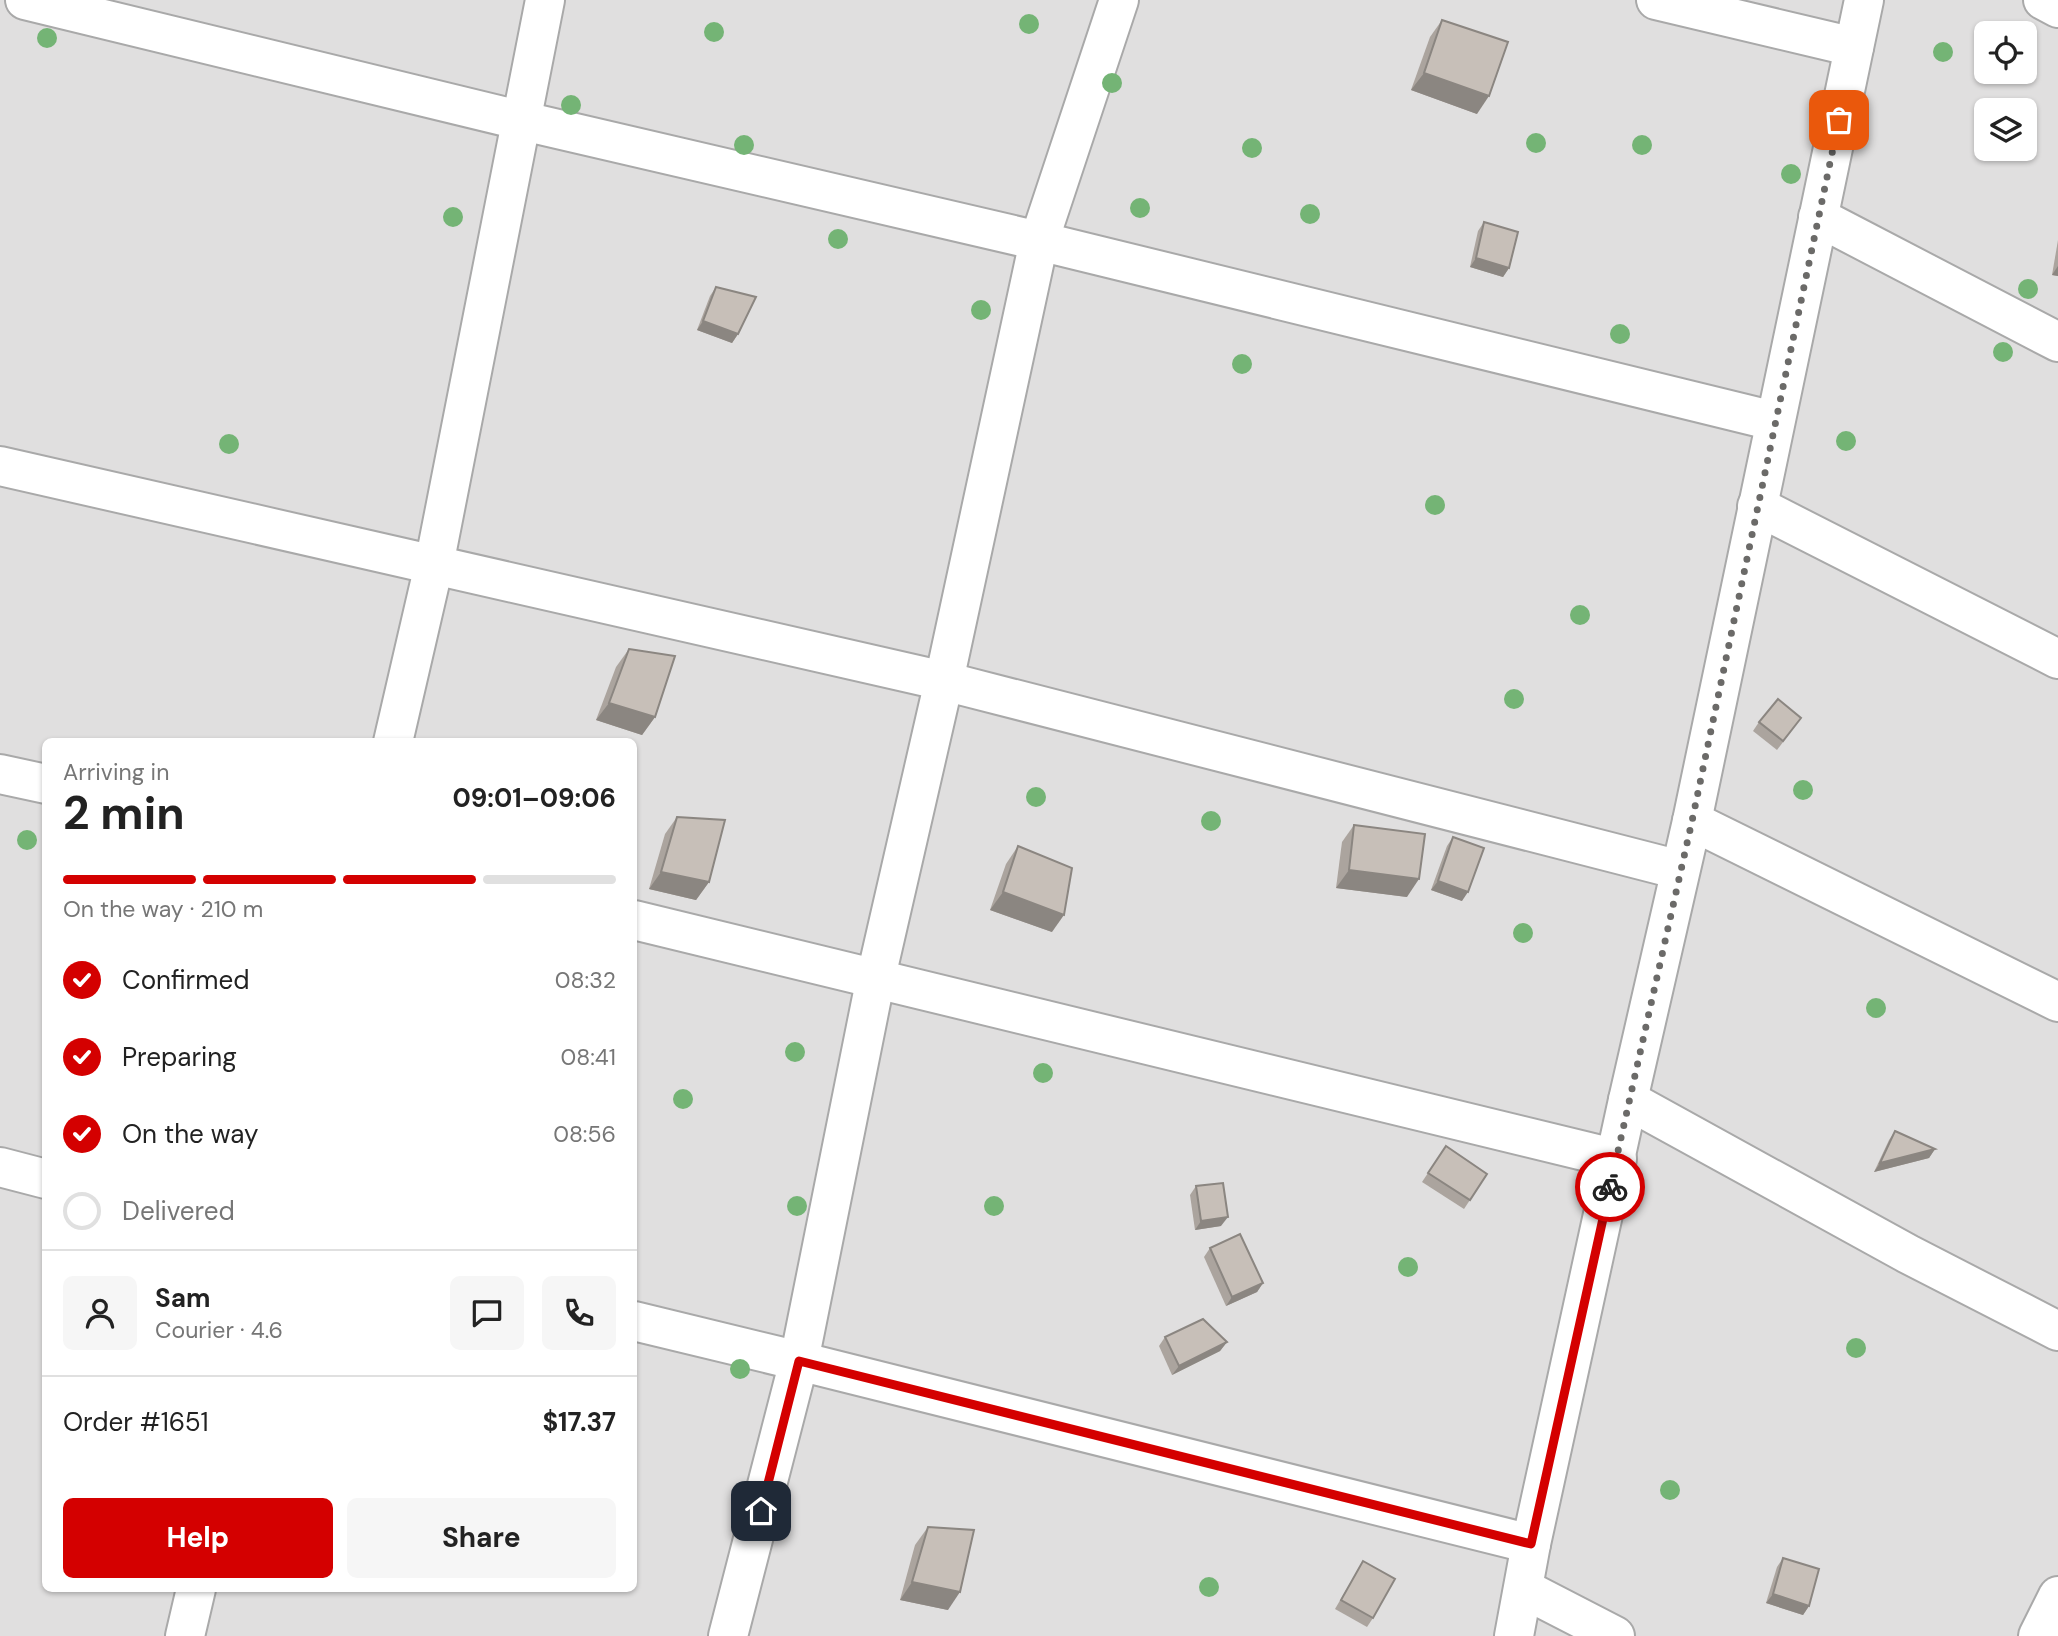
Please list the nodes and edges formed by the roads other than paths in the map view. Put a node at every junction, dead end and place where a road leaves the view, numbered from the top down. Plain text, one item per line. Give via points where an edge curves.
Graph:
1 (25, 0) edge
2 (545, 0) edge
3 (1119, 0) edge
4 (1656, 0) edge
5 (1864, 0) edge
6 (2043, 0) edge
7 (2058, 8) edge
8 (1854, 47) junction
9 (519, 120) junction
10 (1818, 217) junction
11 (1038, 241) junction
12 (2058, 342) edge
13 (1774, 422) junction
14 (0, 466) edge
15 (1757, 506) junction
16 (434, 565) junction
17 (2058, 659) edge
18 (944, 681) junction
19 (394, 738) edge
20 (0, 774) edge
21 (42, 783) edge
22 (1692, 821) junction
23 (1680, 870) junction
24 (637, 921) edge
25 (876, 977) junction
26 (2058, 1002) edge
27 (1628, 1100) junction
28 (1617, 1159) junction
29 (0, 1167) edge
30 (42, 1178) edge
31 (637, 1322) edge
32 (2058, 1331) edge
33 (799, 1361) junction
34 (1531, 1544) junction
35 (1524, 1589) junction
36 (195, 1592) edge
37 (2058, 1595) edge
38 (185, 1636) edge
39 (728, 1636) edge
40 (1514, 1636) edge
41 (1615, 1636) edge
42 (2038, 1636) edge

1 - 9 street
2 - 9 street
3 - 11 street
4 - 8 street
5 - 8 street
6 - 7 street
8 - 10 street
9 - 11 street
9 - 16 street
10 - 12 street
10 - 13 street
11 - 13 street
11 - 18 street
13 - 15 street
14 - 16 street
15 - 17 street
15 - 22 street
16 - 18 street
16 - 19 street
18 - 23 street
18 - 25 street
20 - 21 street
22 - 23 street
22 - 26 street
23 - 27 street
24 - 25 street
25 - 28 street
25 - 33 street
27 - 28 street
27 - 32 street via 1908,1255
28 - 34 street
29 - 30 street
31 - 33 street
33 - 34 street
33 - 39 street
34 - 35 street
35 - 40 street
35 - 41 street
36 - 38 street
37 - 42 street

